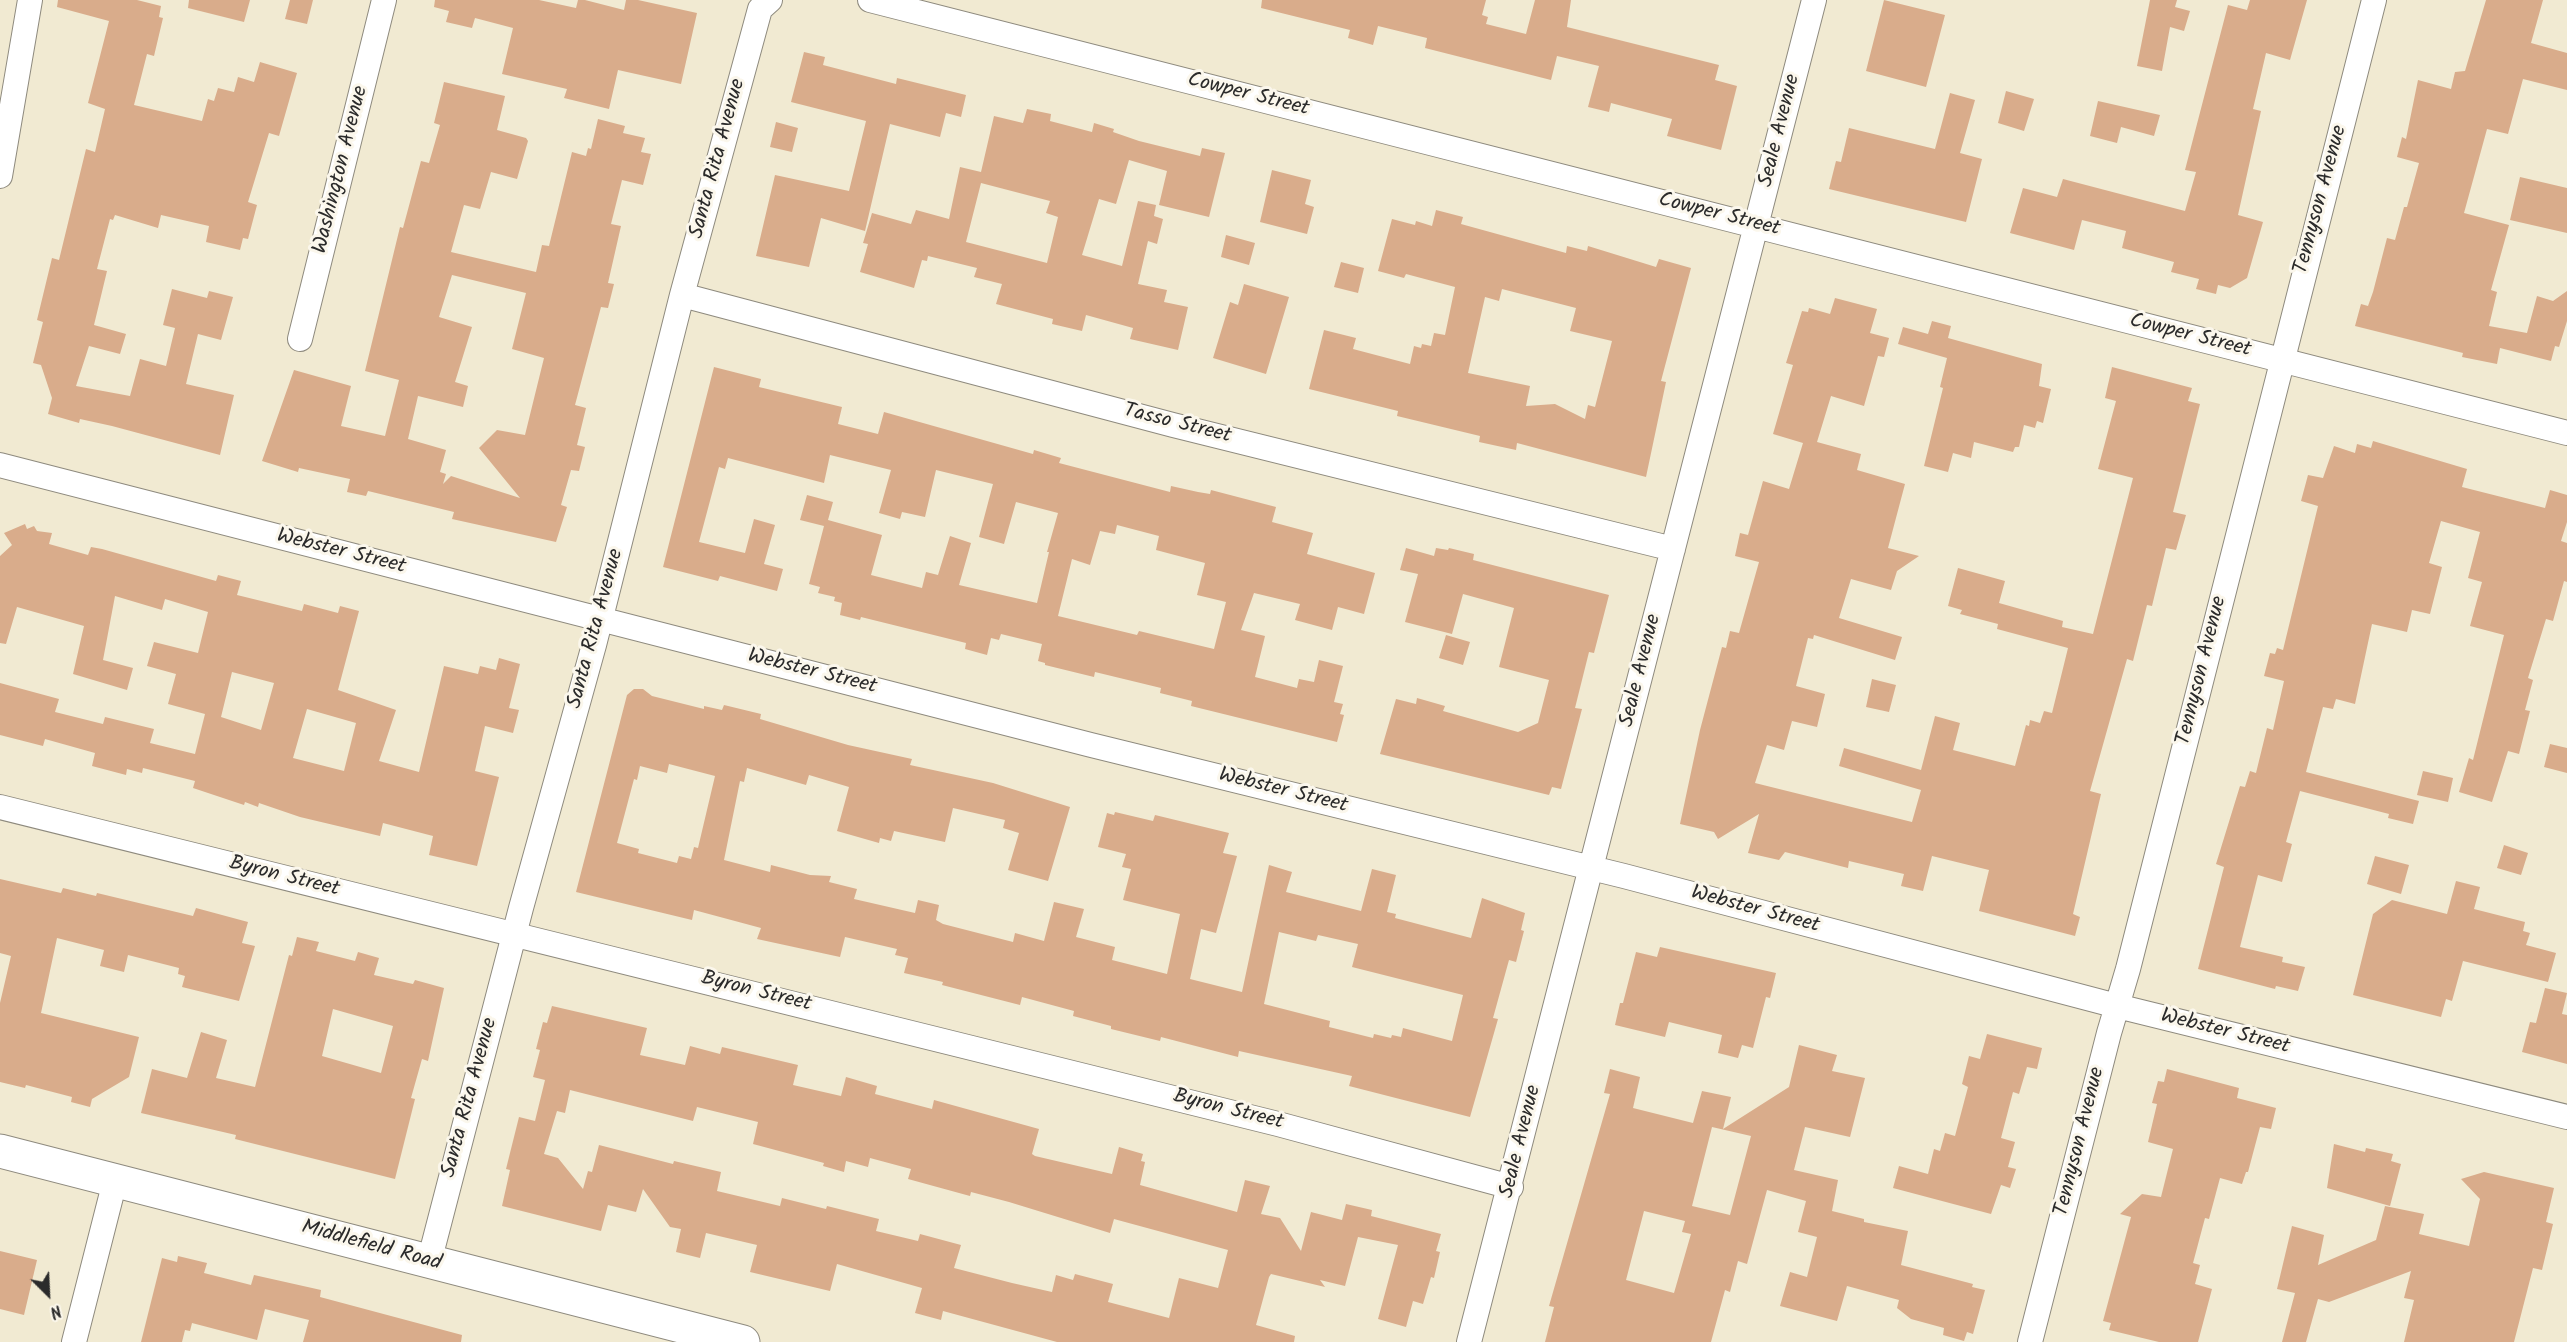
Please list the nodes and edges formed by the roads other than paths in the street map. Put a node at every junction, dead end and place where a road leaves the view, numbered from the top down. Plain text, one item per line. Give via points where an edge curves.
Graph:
1 (30, 0) edge
2 (384, 0) edge
3 (770, 0) edge
4 (870, 0) edge
5 (1814, 0) edge
6 (2374, 0) edge
7 (8, 84) edge
8 (0, 176) edge
9 (1757, 226) junction
10 (682, 295) junction
11 (300, 339) dead end
12 (2282, 360) junction
13 (2567, 433) edge
14 (0, 465) edge
15 (1673, 549) junction
16 (600, 619) junction
17 (0, 807) edge
18 (1593, 868) junction
19 (514, 935) junction
20 (2116, 1006) junction
21 (2567, 1117) edge
22 (0, 1151) edge
23 (115, 1181) junction
24 (1511, 1187) junction
25 (429, 1262) junction
26 (696, 1336) edge
27 (74, 1342) edge
28 (743, 1342) edge
29 (1469, 1342) edge
30 (2030, 1342) edge

1 - 7 street
2 - 11 street, Washington Avenue
3 - 10 street, Santa Rita Avenue via 760,9
4 - 9 street, Cowper Street
5 - 9 street, Seale Avenue
6 - 12 street, Tennyson Avenue
7 - 8 street
9 - 12 street, Cowper Street
9 - 15 street, Seale Avenue
10 - 15 street, Tasso Street via 1173,425
10 - 16 street, Santa Rita Avenue
12 - 13 street, Cowper Street
12 - 20 street, Tennyson Avenue
14 - 16 street, Webster Street
15 - 18 street, Seale Avenue
16 - 18 street, Webster Street
16 - 19 street, Santa Rita Avenue
17 - 19 street, Byron Street
18 - 20 street, Webster Street
18 - 24 street, Seale Avenue
19 - 24 street, Byron Street via 1278,1124
19 - 25 street, Santa Rita Avenue
20 - 21 street, Webster Street
20 - 30 street, Tennyson Avenue
22 - 23 main road, Middlefield Road
23 - 25 main road, Middlefield Road
23 - 27 street
24 - 29 street, Seale Avenue
25 - 26 main road, Middlefield Road
26 - 28 main road, Middlefield Road

